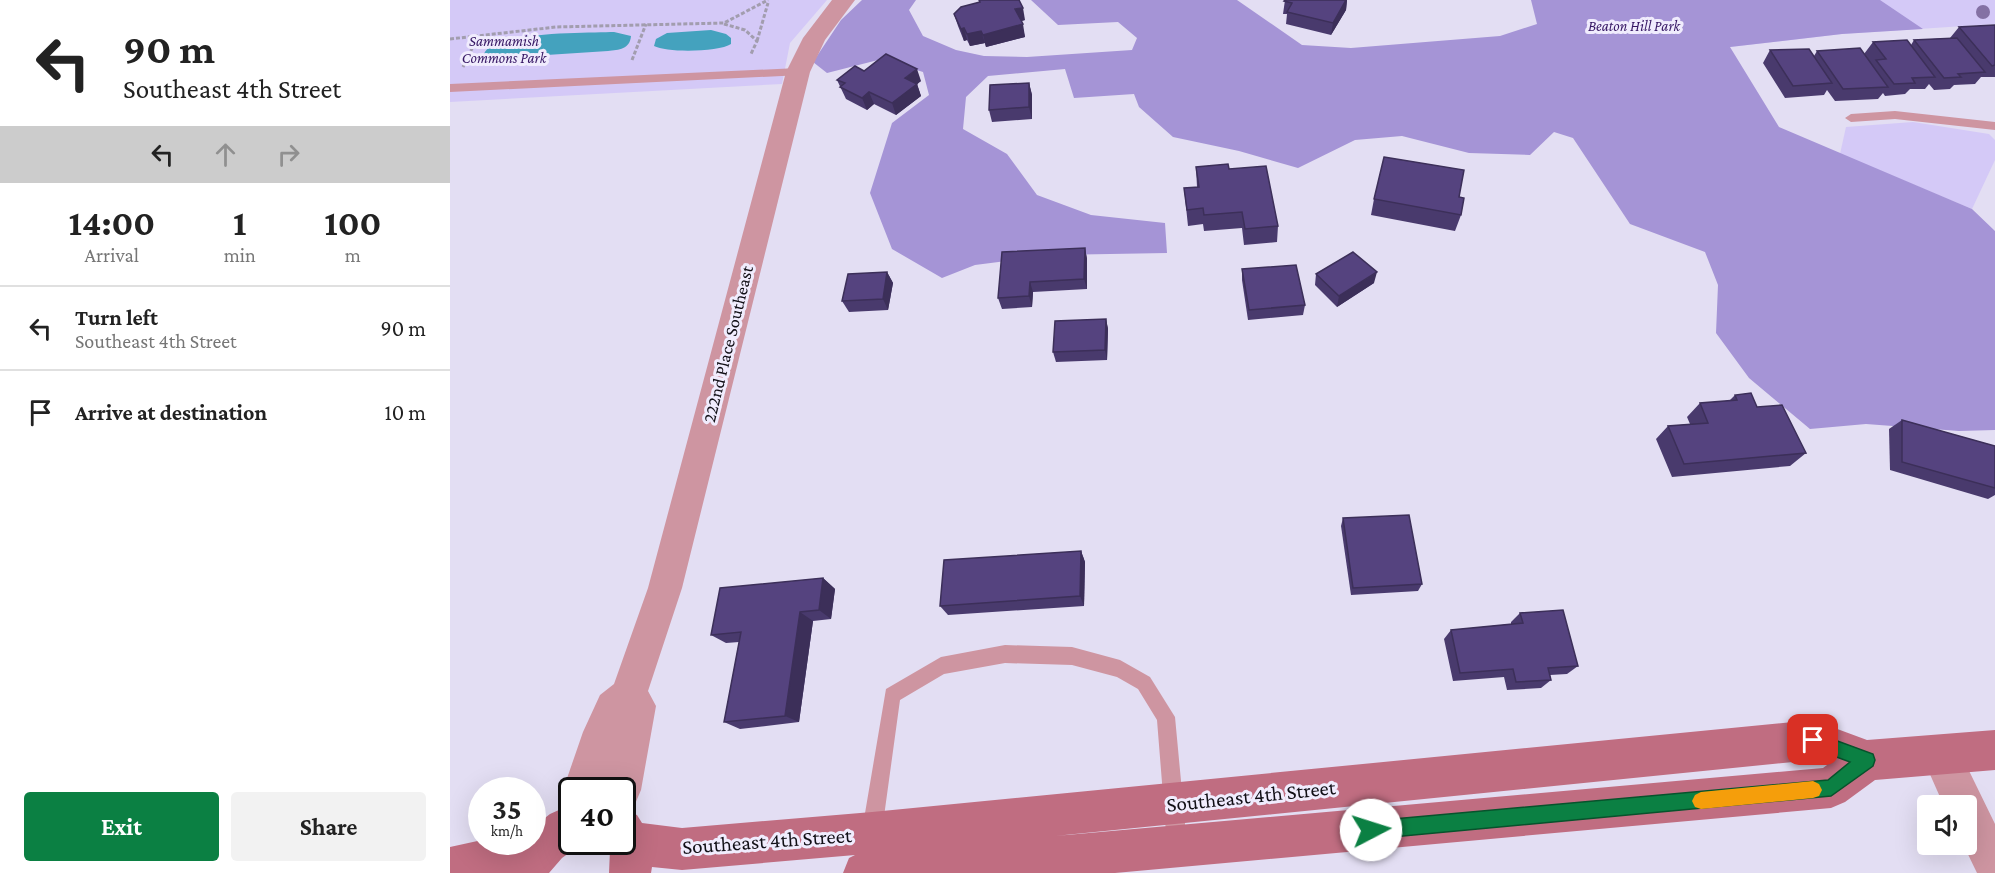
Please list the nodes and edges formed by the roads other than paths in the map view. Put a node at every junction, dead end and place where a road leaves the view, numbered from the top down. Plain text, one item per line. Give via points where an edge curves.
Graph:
1 (844, 0) edge
2 (798, 72) junction
3 (451, 88) edge
4 (1851, 118) dead end
5 (1995, 126) edge
6 (628, 696) junction
7 (1995, 750) edge
8 (1940, 754) junction
9 (1867, 760) junction
10 (587, 777) edge
11 (630, 777) edge
12 (1960, 795) edge
13 (1173, 804) junction
14 (1977, 830) edge
15 (636, 834) edge
16 (554, 838) edge
17 (1177, 845) junction
18 (868, 860) edge
19 (1995, 867) edge
20 (450, 868) edge

1 - 2 street, 222nd Place Southeast via 814,38
2 - 3 lane
2 - 6 street, 222nd Place Southeast via 665,588
4 - 5 lane via 1895,115
6 - 10 street, 222nd Place Southeast via 613,708
6 - 11 street via 637,706
7 - 8 street, Southeast 4th Street
8 - 9 street, Southeast 4th Street
8 - 12 street
9 - 13 street, Southeast 4th Street via 1813,740
9 - 17 street, Southeast 4th Street via 1831,788
13 - 17 lane
13 - 18 street, Southeast 4th Street
13 - 18 lane via 1166,717 1144,684 1120,669 1072,656 1005,654 941,666 891,695
14 - 19 street
15 - 18 street, Southeast 4th Street via 682,849
16 - 20 street
17 - 18 street, Southeast 4th Street

